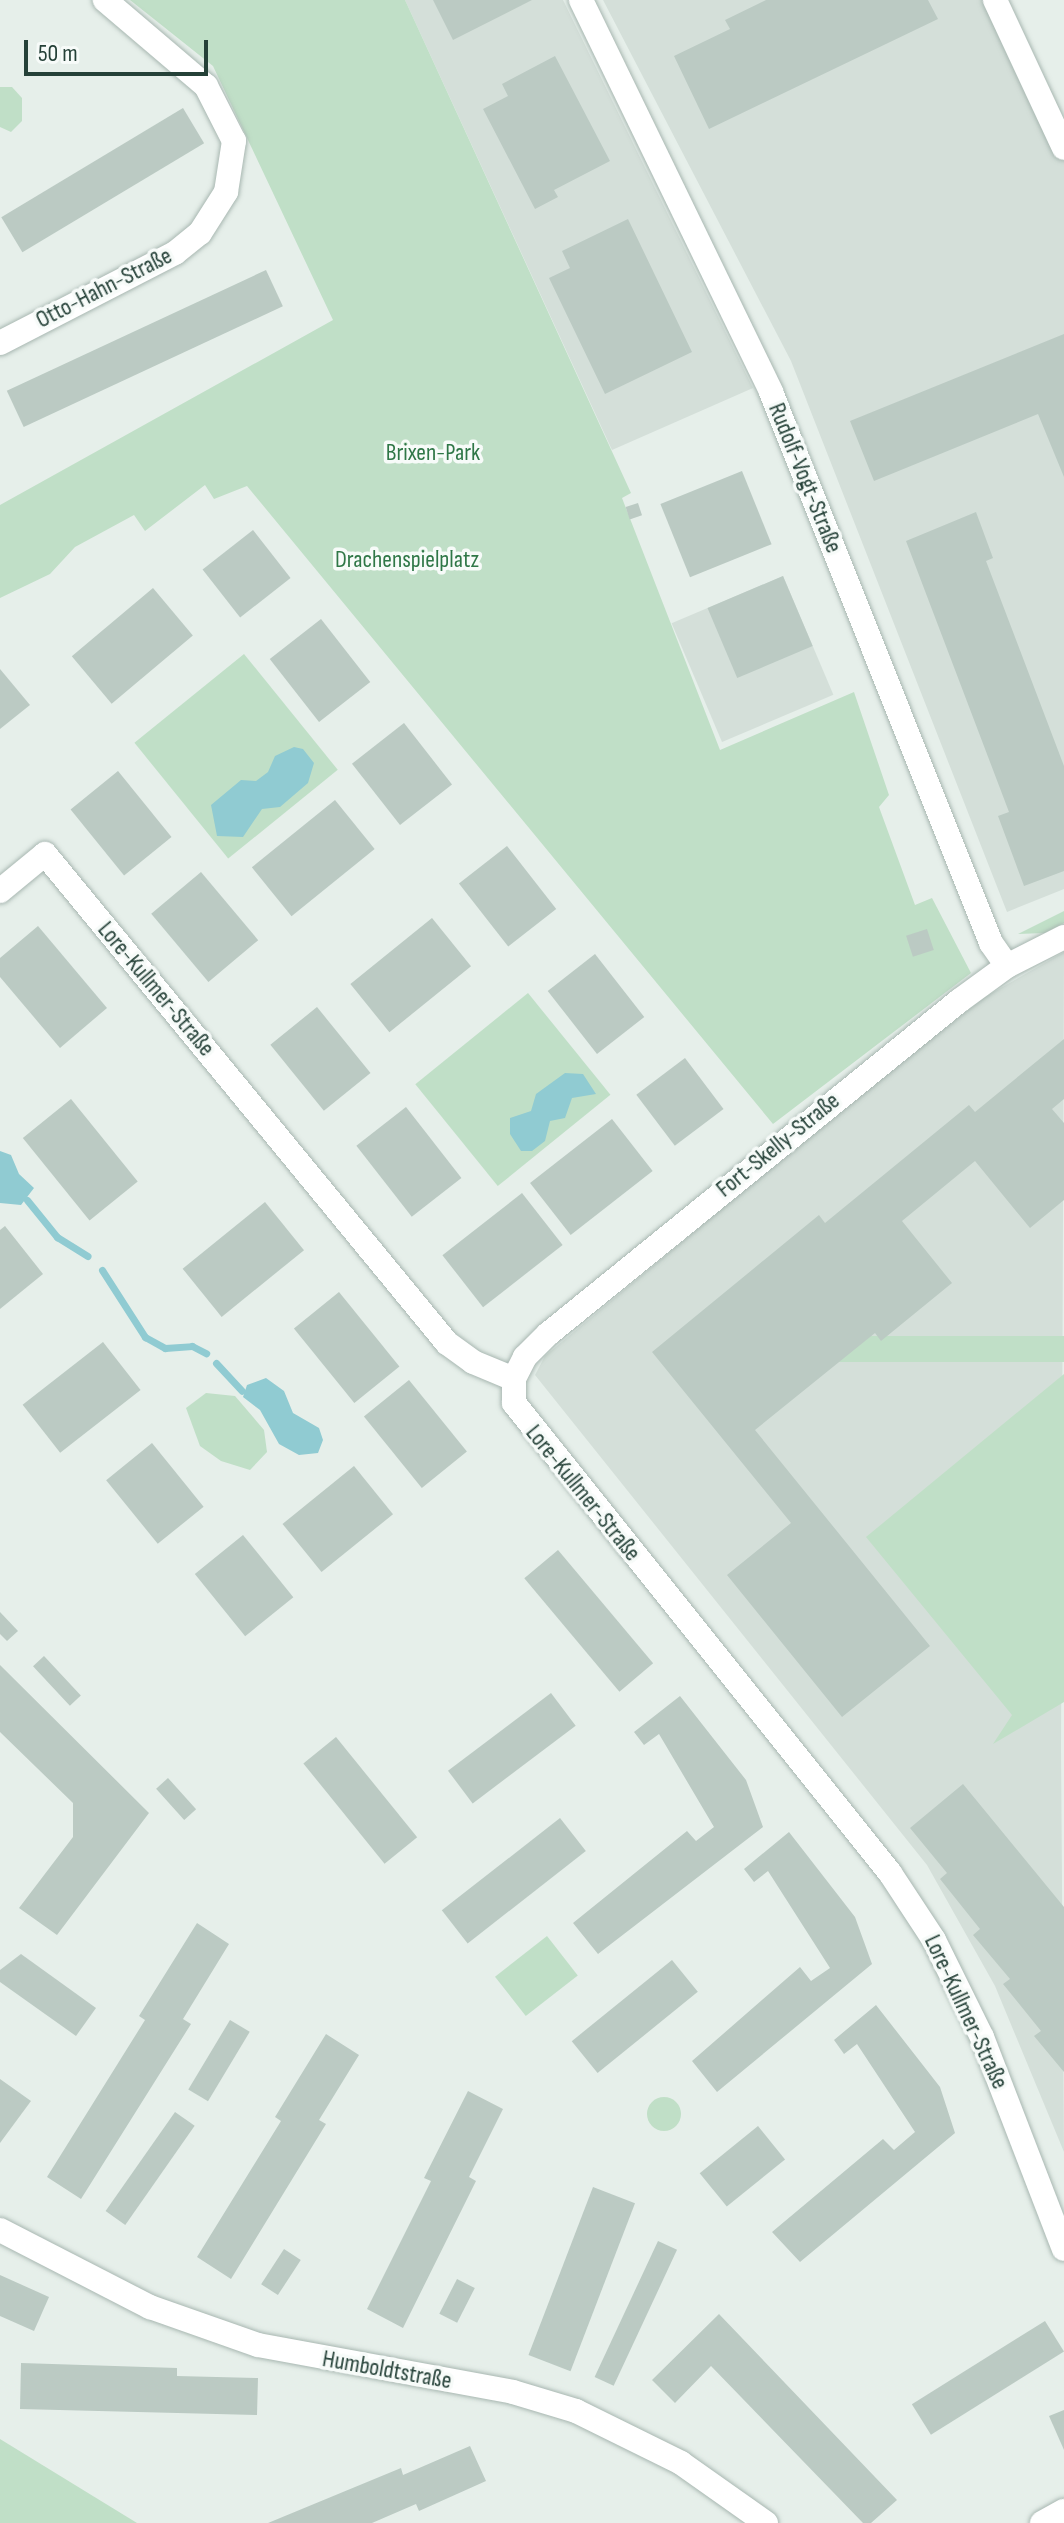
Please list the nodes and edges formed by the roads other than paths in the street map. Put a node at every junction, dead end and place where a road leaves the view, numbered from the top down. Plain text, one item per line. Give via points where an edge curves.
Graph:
1 (105, 0) edge
2 (581, 0) edge
3 (995, 0) edge
4 (1064, 148) edge
5 (0, 343) edge
6 (0, 891) edge
7 (1064, 937) edge
8 (1007, 966) junction
9 (514, 1379) junction
10 (0, 2230) edge
11 (1064, 2249) edge
12 (1064, 2511) edge
13 (766, 2523) edge
14 (1042, 2523) edge

1 - 5 street, Otto-Hahn-Straße via 206,86 234,141 226,192 200,233 175,253
2 - 8 street, Rudolf-Vogt-Straße via 771,392 991,943
3 - 4 street
6 - 9 street, Lore-Kullmer-Straße via 45,854 447,1343 473,1362
7 - 8 street, Fort-Skelly-Straße
8 - 9 street, Fort-Skelly-Straße via 548,1334 525,1357
9 - 11 street, Lore-Kullmer-Straße via 514,1403 527,1425 890,1873 934,1940 982,2037
10 - 13 street, Humboldtstraße via 150,2307 258,2345 513,2392 576,2411 681,2463
12 - 14 street

